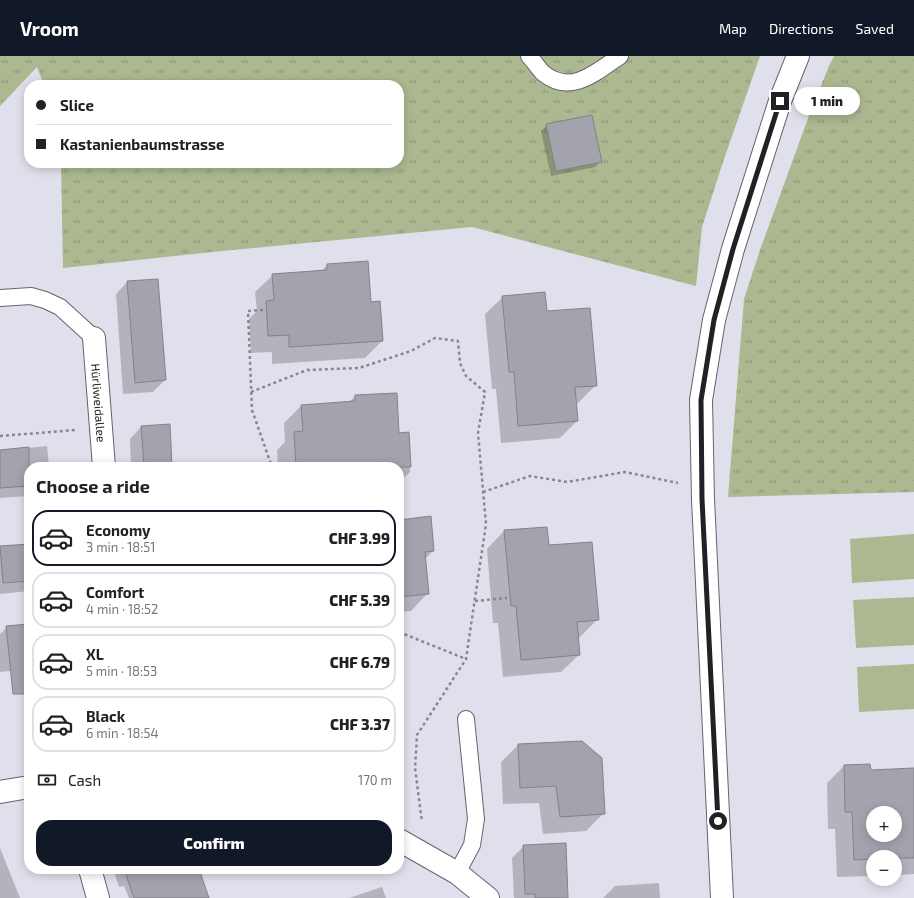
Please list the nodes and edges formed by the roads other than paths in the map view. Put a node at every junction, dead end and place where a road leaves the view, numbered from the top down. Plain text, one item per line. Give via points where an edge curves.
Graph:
1 (529, 56) edge
2 (620, 56) edge
3 (798, 56) edge
4 (0, 298) edge
5 (94, 338) joint
6 (104, 462) edge
7 (466, 719) dead end
8 (24, 788) edge
9 (0, 792) edge
10 (404, 843) edge
11 (457, 873) junction
12 (91, 874) edge
13 (98, 898) edge
14 (488, 898) edge
15 (722, 898) edge

1 - 2 lane via 542,72 557,82 573,83 589,77
3 - 15 street via 780,101 733,249 714,320 701,400 702,499
4 - 5 lane via 31,296 45,300 60,307
5 - 6 street, Hürliweidallee
7 - 11 lane via 476,819 472,845
8 - 9 street
10 - 11 street
11 - 14 street
12 - 13 street

